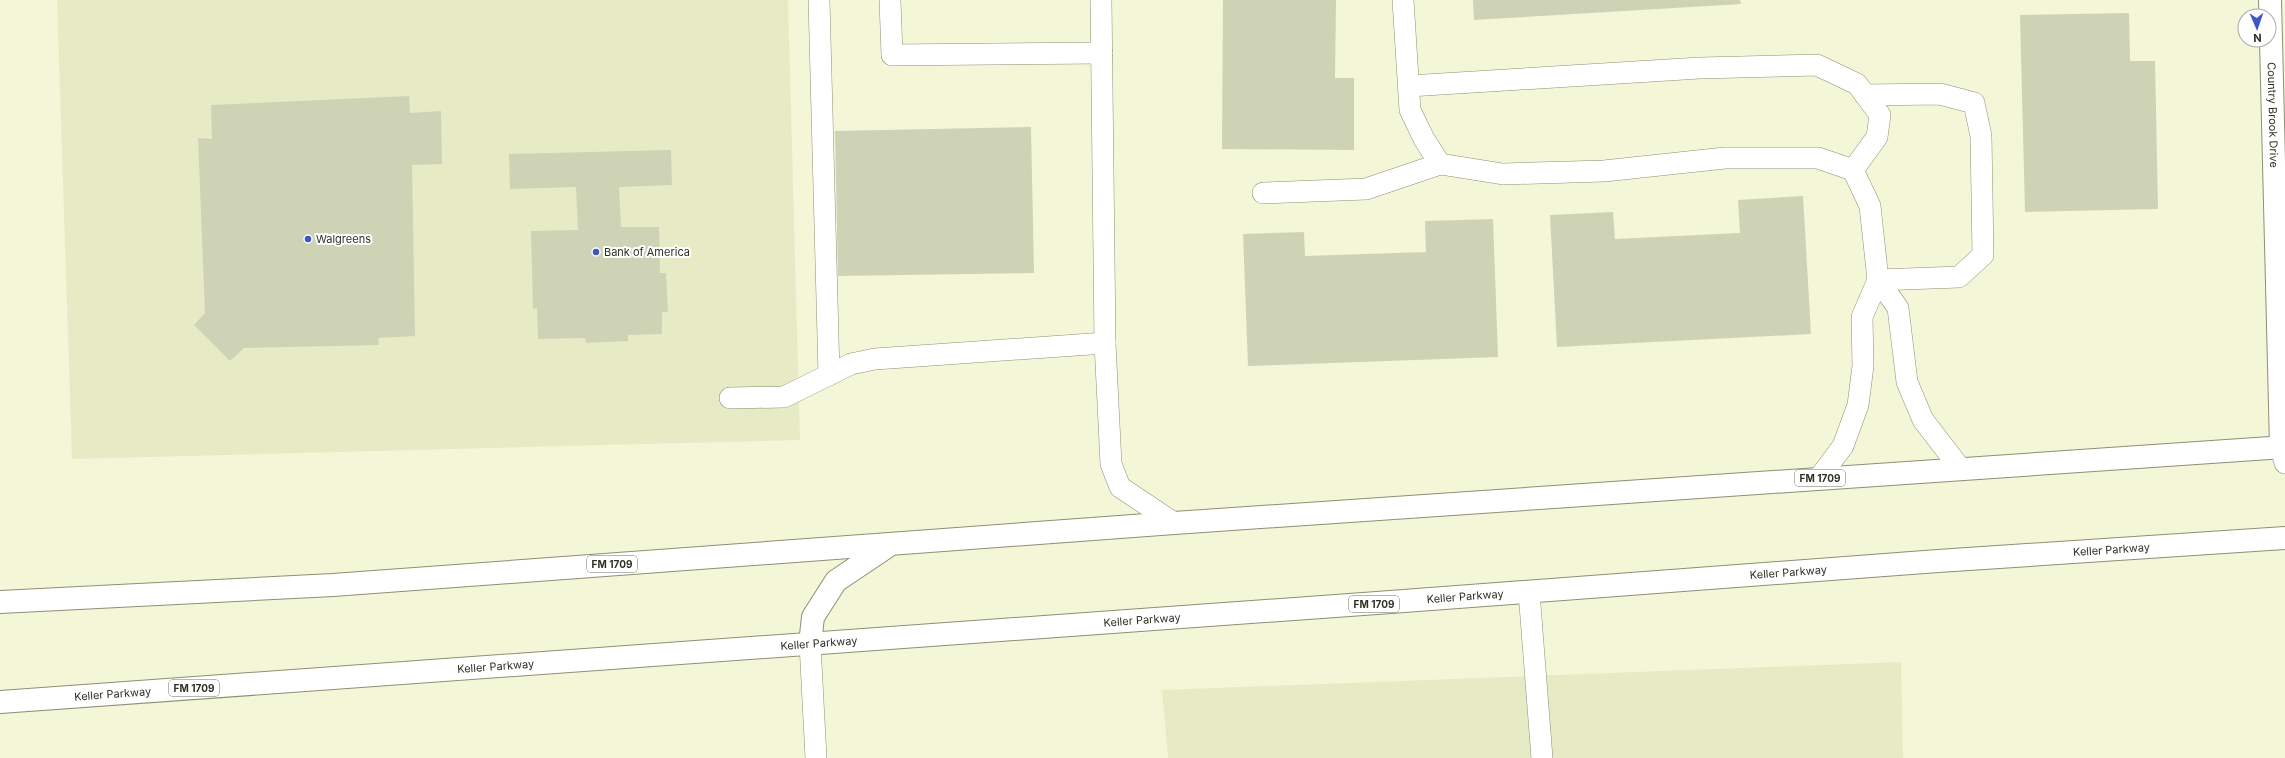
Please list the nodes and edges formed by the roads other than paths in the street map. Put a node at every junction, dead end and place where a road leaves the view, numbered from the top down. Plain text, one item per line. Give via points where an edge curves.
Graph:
1 (819, 0) edge
2 (890, 0) edge
3 (1101, 0) edge
4 (1402, 0) edge
5 (2270, 0) edge
6 (1102, 53) junction
7 (1408, 86) junction
8 (1865, 95) junction
9 (1440, 164) junction
10 (1853, 170) junction
11 (1263, 193) dead end
12 (2281, 229) edge
13 (1878, 280) junction
14 (1105, 343) junction
15 (829, 375) junction
16 (730, 398) dead end
17 (2284, 452) edge
18 (1960, 468) junction
19 (1819, 478) junction
20 (1174, 523) junction
21 (2285, 538) edge
22 (892, 543) junction
23 (1529, 592) junction
24 (0, 602) edge
25 (810, 644) junction
26 (0, 702) edge
27 (816, 758) edge
28 (1542, 758) edge

1 - 15 lane
2 - 6 lane via 892,55
3 - 6 lane
4 - 7 lane
5 - 12 main road, Country Brook Drive
6 - 14 lane
7 - 8 lane via 1700,68 1817,65 1857,84
7 - 9 lane via 1410,110
8 - 10 lane via 1880,115 1877,137
8 - 13 lane via 1940,94 1974,103 1981,136 1983,255 1959,277
9 - 10 lane via 1503,174 1604,171 1726,158 1818,158
9 - 11 lane via 1366,189
10 - 13 lane via 1870,206
12 - 17 main road, Country Brook Drive
13 - 18 lane via 1898,308 1907,382 1923,420
13 - 19 lane via 1862,317 1863,366 1858,405 1842,446
14 - 15 lane via 875,359 851,364
14 - 20 lane via 1111,464 1120,487
15 - 16 lane via 784,397
17 - 18 main road, FM 1709
18 - 19 main road, FM 1709
19 - 20 main road, FM 1709
20 - 22 main road, FM 1709
21 - 23 main road, Keller Parkway / FM 1709
22 - 24 main road, FM 1709 via 333,585
22 - 25 main road via 836,581 813,617
23 - 25 main road, Keller Parkway / FM 1709
23 - 28 lane
25 - 26 main road, Keller Parkway / FM 1709
25 - 27 lane

